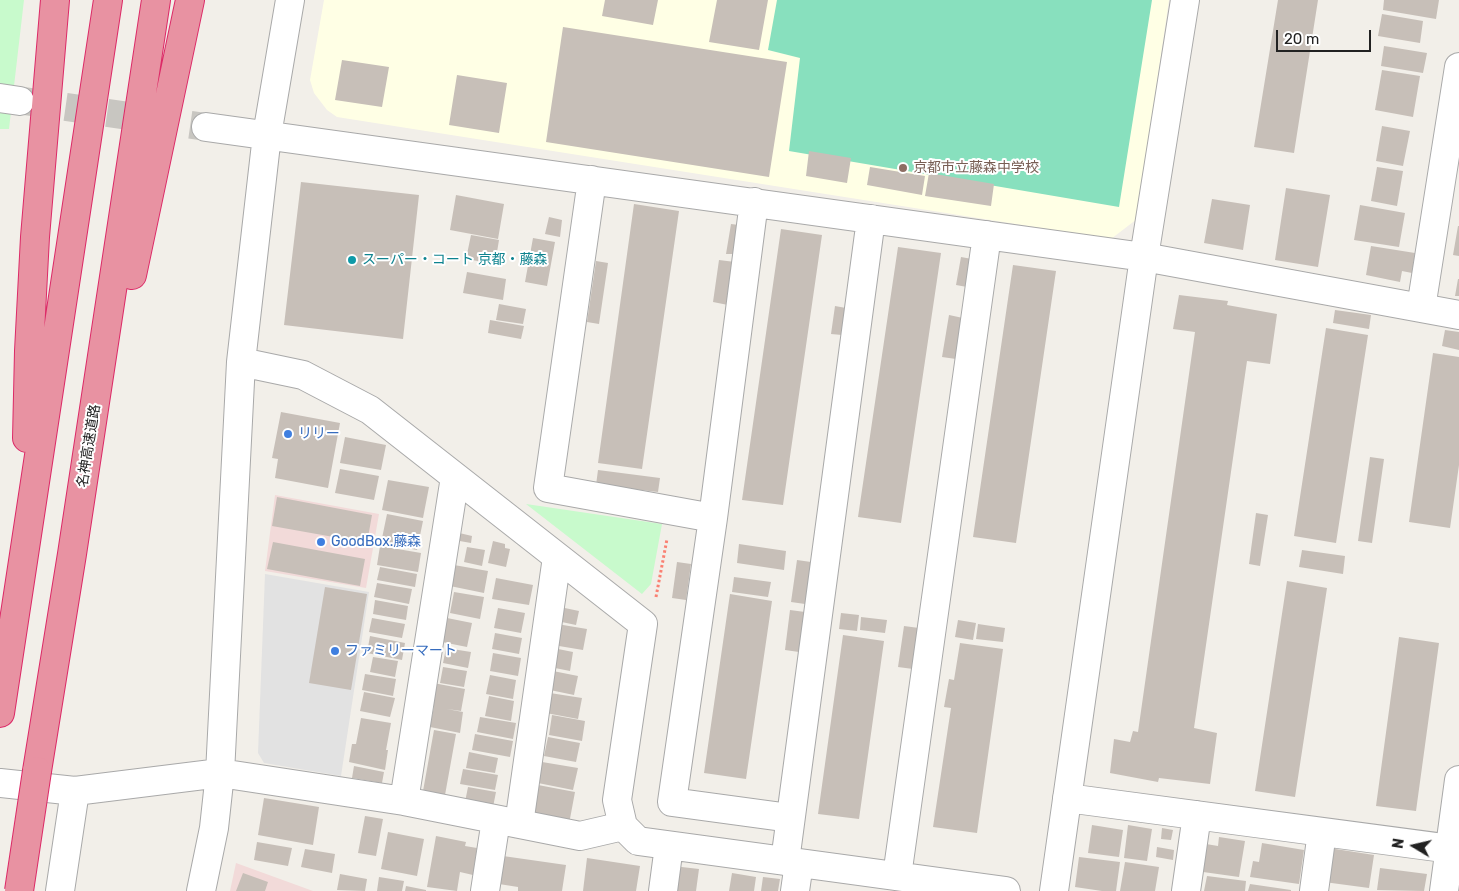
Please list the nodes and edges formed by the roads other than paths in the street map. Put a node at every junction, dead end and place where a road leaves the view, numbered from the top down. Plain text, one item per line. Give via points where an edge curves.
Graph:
1 (55, 0) edge
2 (108, 0) edge
3 (156, 0) edge
4 (190, 0) edge
5 (290, 0) edge
6 (1185, 0) edge
7 (1459, 67) edge
8 (206, 126) tunnel mouth
9 (267, 135) junction
10 (592, 180) junction
11 (754, 202) junction
12 (872, 219) junction
13 (987, 235) junction
14 (1144, 257) junction
15 (1421, 308) junction
16 (1459, 315) edge
17 (241, 362) junction
18 (456, 477) junction
19 (713, 518) junction
20 (24, 549) junction
21 (72, 554) junction
22 (557, 557) junction
23 (0, 713) edge
24 (220, 774) junction
25 (1459, 780) edge
26 (0, 783) edge
27 (75, 791) junction
28 (1067, 798) junction
29 (404, 801) junction
30 (1197, 815) junction
31 (790, 818) junction
32 (507, 822) junction
33 (623, 826) junction
34 (1322, 832) junction
35 (669, 846) junction
36 (1454, 850) edge
37 (792, 862) junction
38 (897, 876) junction
39 (926, 886) edge
40 (19, 891) edge
41 (60, 891) edge
42 (201, 891) edge
43 (485, 891) edge
44 (663, 891) edge
45 (795, 891) edge
46 (1006, 891) edge
47 (1054, 891) edge
48 (1186, 891) edge
49 (1314, 891) edge
50 (1444, 891) edge

1 - 20 highway via 34,237
2 - 20 highway
3 - 21 highway, 名神高速道路
4 - 21 highway
5 - 9 street
6 - 14 street
7 - 15 street
8 - 9 street
9 - 10 street
9 - 17 street
10 - 11 street
10 - 19 street via 548,488
11 - 12 street
11 - 19 street
12 - 13 street
12 - 31 street
13 - 14 street
13 - 38 street
14 - 15 street
14 - 28 street
15 - 16 street
17 - 18 street via 303,375 370,410
17 - 24 street
18 - 22 street
18 - 29 street
19 - 31 street via 672,802
20 - 23 highway
21 - 40 highway, 名神高速道路, bridge
22 - 32 street
22 - 33 street via 643,624 617,800
24 - 27 street
24 - 29 street
24 - 42 street via 214,828
25 - 36 street
26 - 27 street
27 - 41 street
28 - 30 street
28 - 47 street
29 - 32 street
30 - 34 street
30 - 48 street
31 - 37 street
32 - 33 street via 580,836
32 - 43 street
33 - 35 street via 638,841
34 - 36 street
34 - 49 street
35 - 37 street
35 - 44 street
36 - 50 street
37 - 38 street
37 - 45 street
38 - 39 street
39 - 46 street

